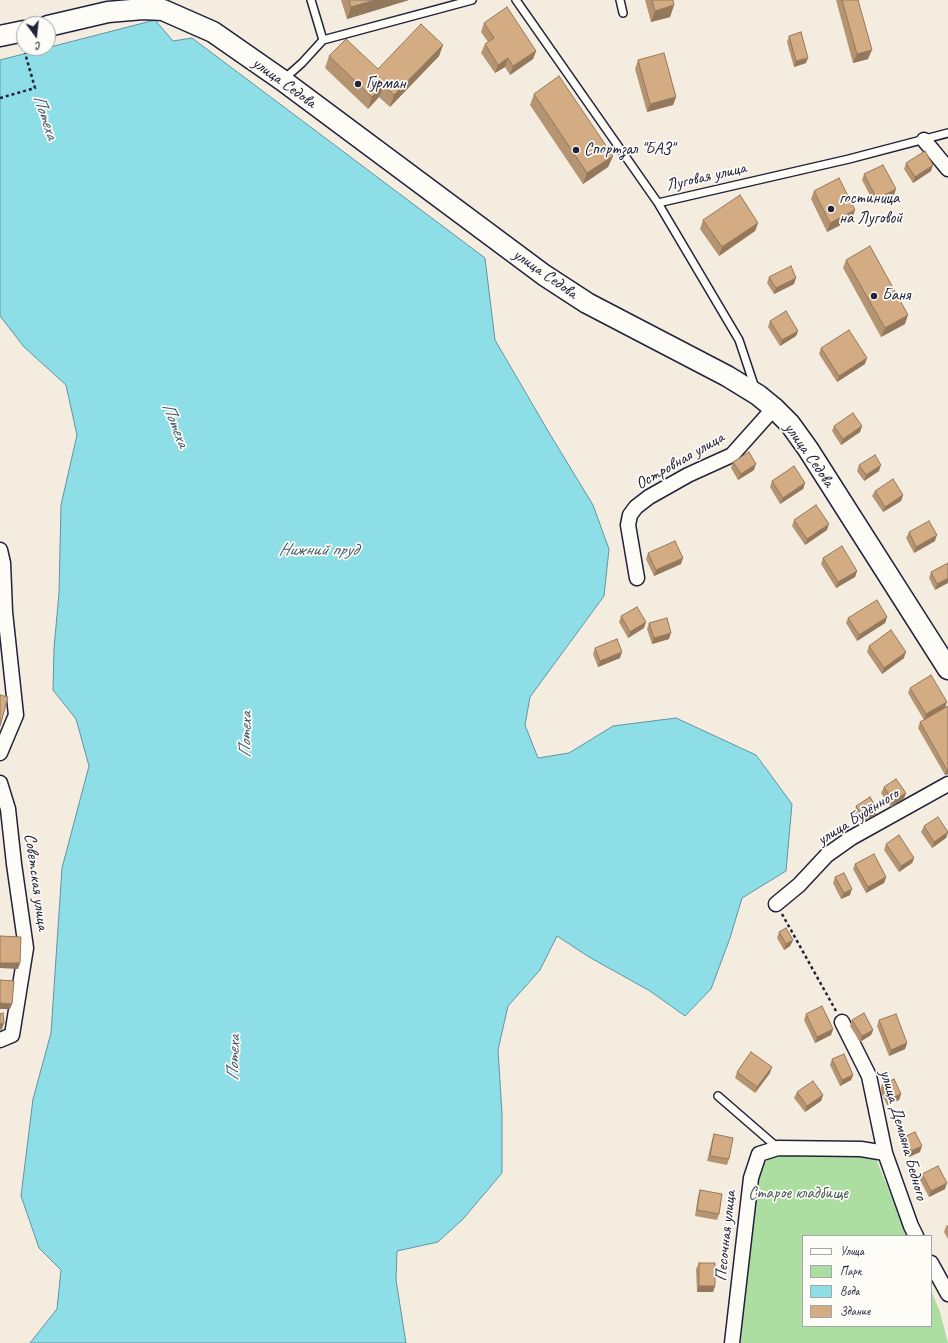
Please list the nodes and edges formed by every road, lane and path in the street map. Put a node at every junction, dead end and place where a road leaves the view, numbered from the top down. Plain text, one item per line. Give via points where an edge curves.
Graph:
1 (311, 0) edge
2 (472, 0) edge
3 (516, 0) edge
4 (620, 0) edge
5 (623, 13) dead end
6 (56, 25) edge
7 (16, 33) edge
8 (0, 36) edge
9 (323, 40) junction
10 (26, 56) edge
11 (282, 80) junction
12 (0, 98) edge
13 (948, 132) edge
14 (924, 140) junction
15 (948, 169) edge
16 (658, 203) junction
17 (758, 395) junction
18 (774, 408) junction
19 (0, 550) edge
20 (637, 578) dead end
21 (948, 669) edge
22 (0, 753) edge
23 (0, 783) edge
24 (948, 784) edge
25 (776, 904) joint
26 (842, 1022) joint
27 (6, 1037) edge
28 (718, 1096) dead end
29 (778, 1148) junction
30 (885, 1153) junction
31 (916, 1235) edge
32 (932, 1264) edge
33 (947, 1287) edge
34 (732, 1343) edge

1 - 9 lane
2 - 9 lane
3 - 16 lane
4 - 5 lane
6 - 11 main road, улица Седова via 108,12 165,8 213,32
7 - 8 main road
9 - 11 lane
10 - 12 path via 35,88
11 - 17 main road, улица Седова via 544,275 586,303 727,376
13 - 14 lane, Луговая улица
14 - 15 street
14 - 16 lane, Луговая улица
16 - 17 lane, Луговая улица via 739,340
17 - 18 main road, улица Седова
18 - 20 street, Островная улица via 732,455 688,475 636,507 630,515 628,525
18 - 21 main road, улица Седова via 790,424 808,449
19 - 22 street via 16,715
23 - 27 street, Советская улица via 8,809 26,948
24 - 25 street, улица Будённого via 851,838 827,855 799,885
25 - 26 path
26 - 30 street, улица Демьяна Бедного via 869,1076
28 - 29 lane
29 - 30 street, Песочная улица via 861,1149
29 - 34 street, Песочная улица via 759,1154 751,1178
30 - 31 street, улица Демьяна Бедного
32 - 33 street

